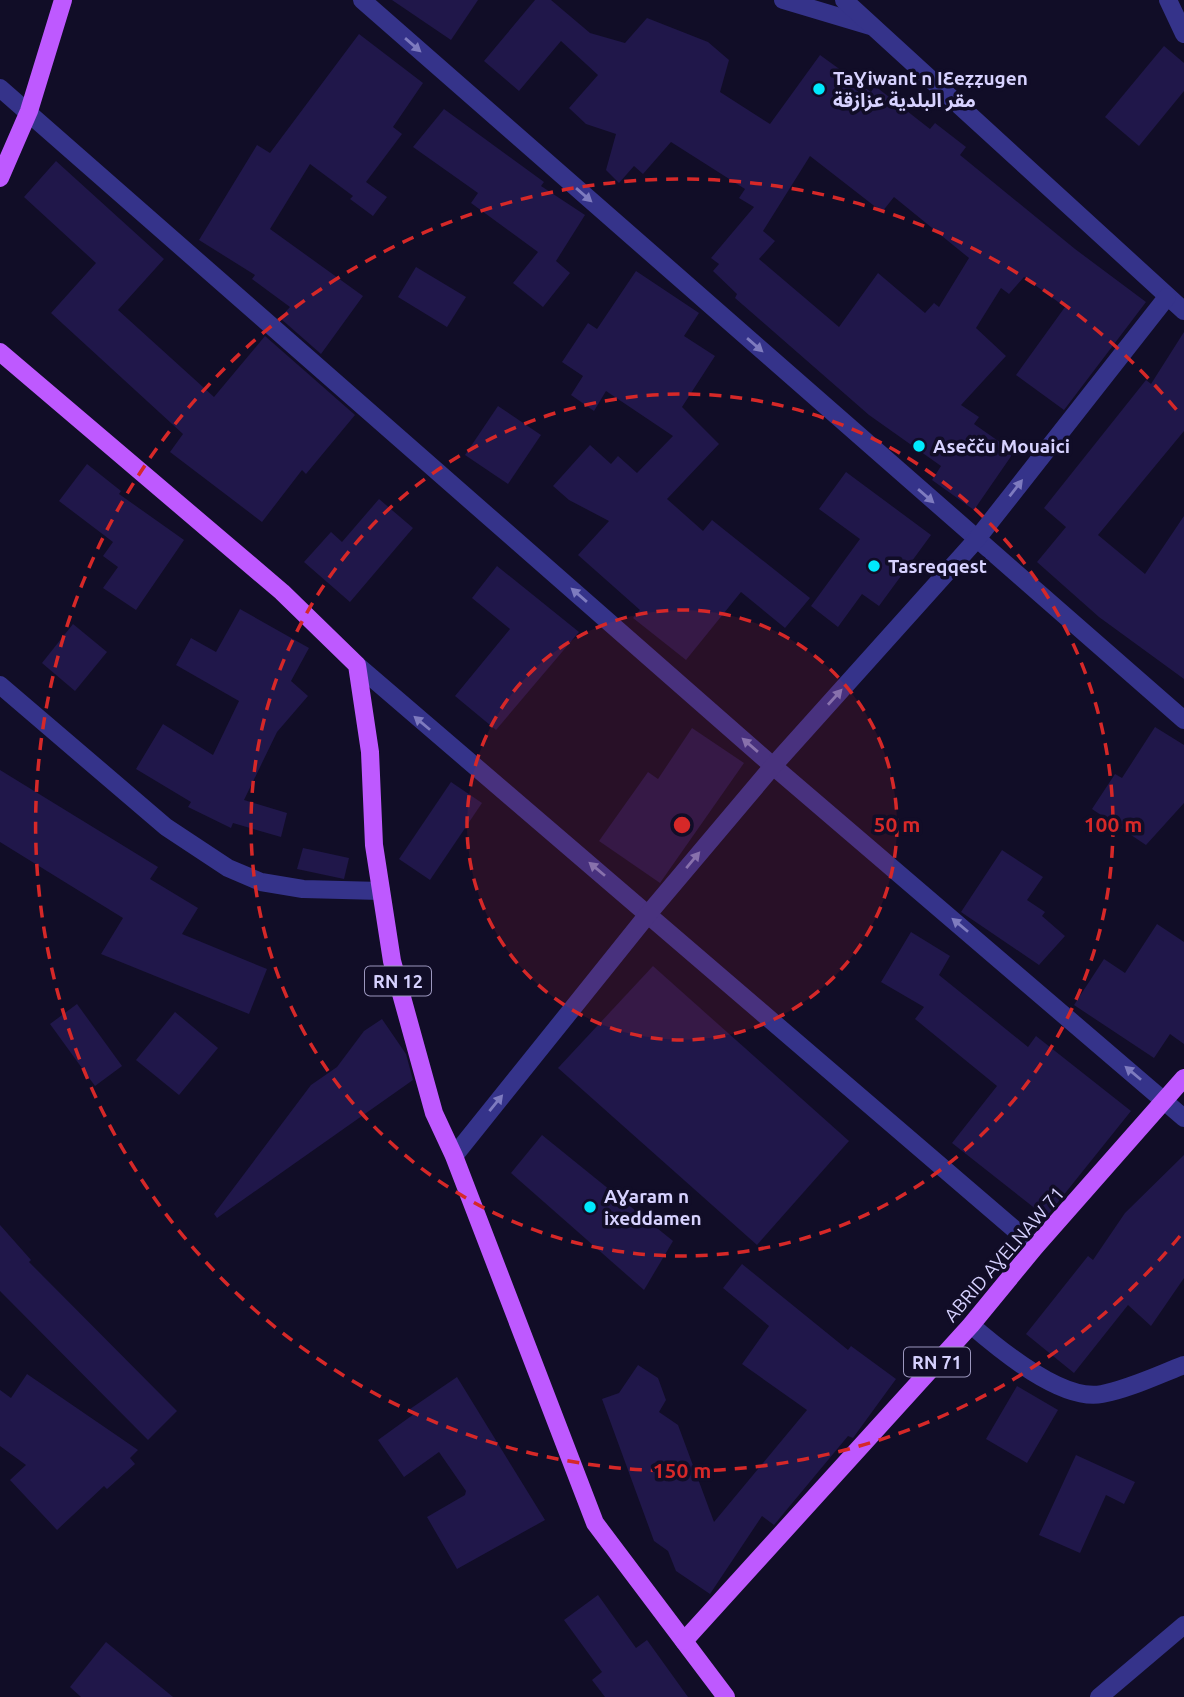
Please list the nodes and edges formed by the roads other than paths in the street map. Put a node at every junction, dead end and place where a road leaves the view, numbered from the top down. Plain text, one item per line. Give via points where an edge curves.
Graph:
1 (63, 0) edge
2 (362, 0) edge
3 (783, 0) edge
4 (844, 0) edge
5 (865, 0) edge
6 (1168, 0) edge
7 (877, 28) junction
8 (1184, 34) edge
9 (0, 88) edge
10 (29, 111) junction
11 (0, 178) edge
12 (1167, 298) junction
13 (1184, 312) edge
14 (0, 352) edge
15 (976, 540) junction
16 (357, 664) junction
17 (0, 685) edge
18 (1184, 720) edge
19 (773, 766) junction
20 (381, 891) junction
21 (649, 913) junction
22 (1184, 1078) edge
23 (1165, 1100) junction
24 (1184, 1118) edge
25 (454, 1156) junction
26 (1035, 1247) junction
27 (971, 1325) junction
28 (1184, 1365) edge
29 (1184, 1625) edge
30 (684, 1641) junction
31 (726, 1697) edge
32 (1099, 1697) edge

1 - 10 main road
2 -> 15 street
3 - 7 street
4 - 7 street
5 - 7 street
6 - 8 street
7 - 12 street
9 - 10 street
10 - 11 main road
19 -> 10 street
12 - 13 street
15 -> 12 street
14 - 16 main road via 282,592
15 - 18 street
19 -> 15 street
16 - 20 main road, RN 12 via 370,752
21 -> 16 street
17 - 20 street via 166,827 228,868 261,883
21 -> 19 street
23 -> 19 street
20 - 25 main road, RN 12 via 392,961 434,1113
25 -> 21 street
21 - 26 street
22 - 23 main road, ABRID AƔELNAW 71 / RN 71
23 - 24 street
23 - 26 main road, ABRID AƔELNAW 71 / RN 71
25 - 30 main road, RN 12 via 595,1523
26 - 27 main road, ABRID AƔELNAW 71 / RN 71
27 - 28 street via 1012,1359 1056,1386 1100,1395
27 - 30 main road, ABRID AƔELNAW 71 / RN 71
29 - 32 street
30 - 31 main road, RN 12

